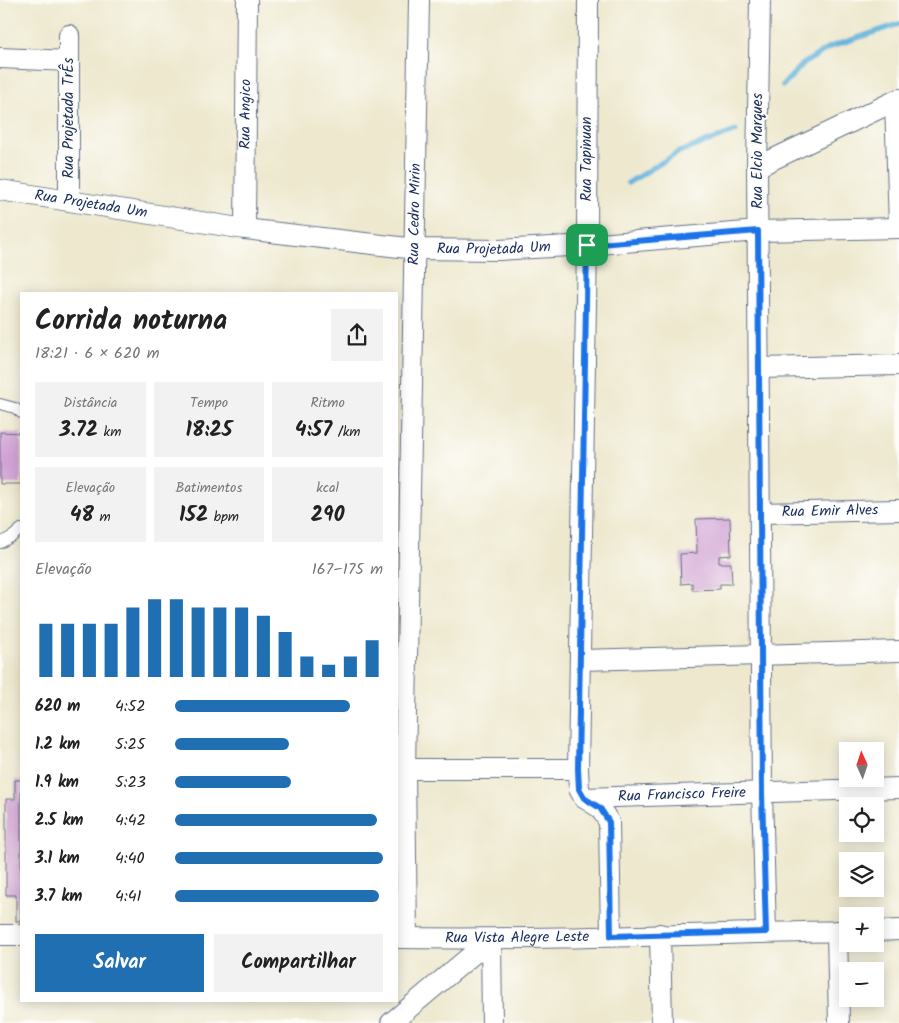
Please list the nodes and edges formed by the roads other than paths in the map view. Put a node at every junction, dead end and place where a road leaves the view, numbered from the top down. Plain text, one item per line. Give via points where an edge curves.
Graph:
1 (247, 0) edge
2 (419, 0) edge
3 (588, 0) edge
4 (760, 0) edge
5 (69, 35) dead end
6 (0, 58) edge
7 (69, 61) junction
8 (897, 100) edge
9 (757, 167) junction
10 (0, 190) edge
11 (69, 201) junction
12 (899, 228) edge
13 (245, 229) junction
14 (758, 231) junction
15 (587, 245) junction
16 (416, 249) junction
17 (899, 365) edge
18 (759, 368) junction
19 (0, 404) edge
20 (20, 412) edge
21 (899, 510) edge
22 (760, 513) junction
23 (20, 530) edge
24 (0, 543) edge
25 (899, 651) edge
26 (761, 656) junction
27 (581, 660) junction
28 (401, 769) edge
29 (578, 769) junction
30 (899, 788) edge
31 (762, 793) junction
32 (584, 798) junction
33 (899, 930) edge
34 (839, 931) edge
35 (884, 931) edge
36 (766, 932) junction
37 (660, 934) junction
38 (0, 935) edge
39 (20, 935) edge
40 (611, 936) junction
41 (402, 938) edge
42 (491, 939) junction
43 (841, 952) edge
44 (391, 1023) edge
45 (492, 1023) edge
46 (662, 1023) edge
47 (838, 1023) edge

1 - 13 street, Rua Angico
2 - 16 street, Rua Cedro Mirin
3 - 15 street, Rua Tapinuan
4 - 9 street, Rua Elcio Marques
5 - 7 street, Rua Projetada TrÊs
6 - 7 street
7 - 11 street, Rua Projetada TrÊs
8 - 9 street
8 - 12 street
9 - 14 street, Rua Elcio Marques
10 - 11 street, Rua Projetada Um
11 - 13 street, Rua Projetada Um
12 - 14 street, Rua Projetada Um
13 - 16 street, Rua Projetada Um
14 - 15 street, Rua Projetada Um
14 - 18 street, Rua Elcio Marques
15 - 16 street, Rua Projetada Um via 499,250
15 - 27 street, Rua Tapinuan
16 - 28 street, Rua Cedro Mirin
17 - 18 street
18 - 22 street, Rua Elcio Marques
19 - 20 lane
21 - 22 street, Rua Emir Alves
22 - 26 street, Rua Elcio Marques
23 - 24 lane
25 - 26 street
26 - 27 street
26 - 31 street, Rua Elcio Marques
27 - 29 street, Rua Tapinuan
28 - 29 street
28 - 41 street, Rua Cedro Mirin
29 - 32 street, Rua Tapinuan via 579,789
30 - 31 street, Rua Francisco Freire
31 - 32 street, Rua Francisco Freire
31 - 36 street, Rua Elcio Marques
32 - 40 street via 600,808 609,822
33 - 35 street
34 - 36 street, Rua Vista Alegre Leste
36 - 37 street, Rua Vista Alegre Leste
37 - 40 street, Rua Vista Alegre Leste
37 - 46 street
38 - 39 street
40 - 42 street, Rua Vista Alegre Leste
41 - 42 street, Rua Vista Alegre Leste
42 - 44 street
42 - 45 street
43 - 47 street

